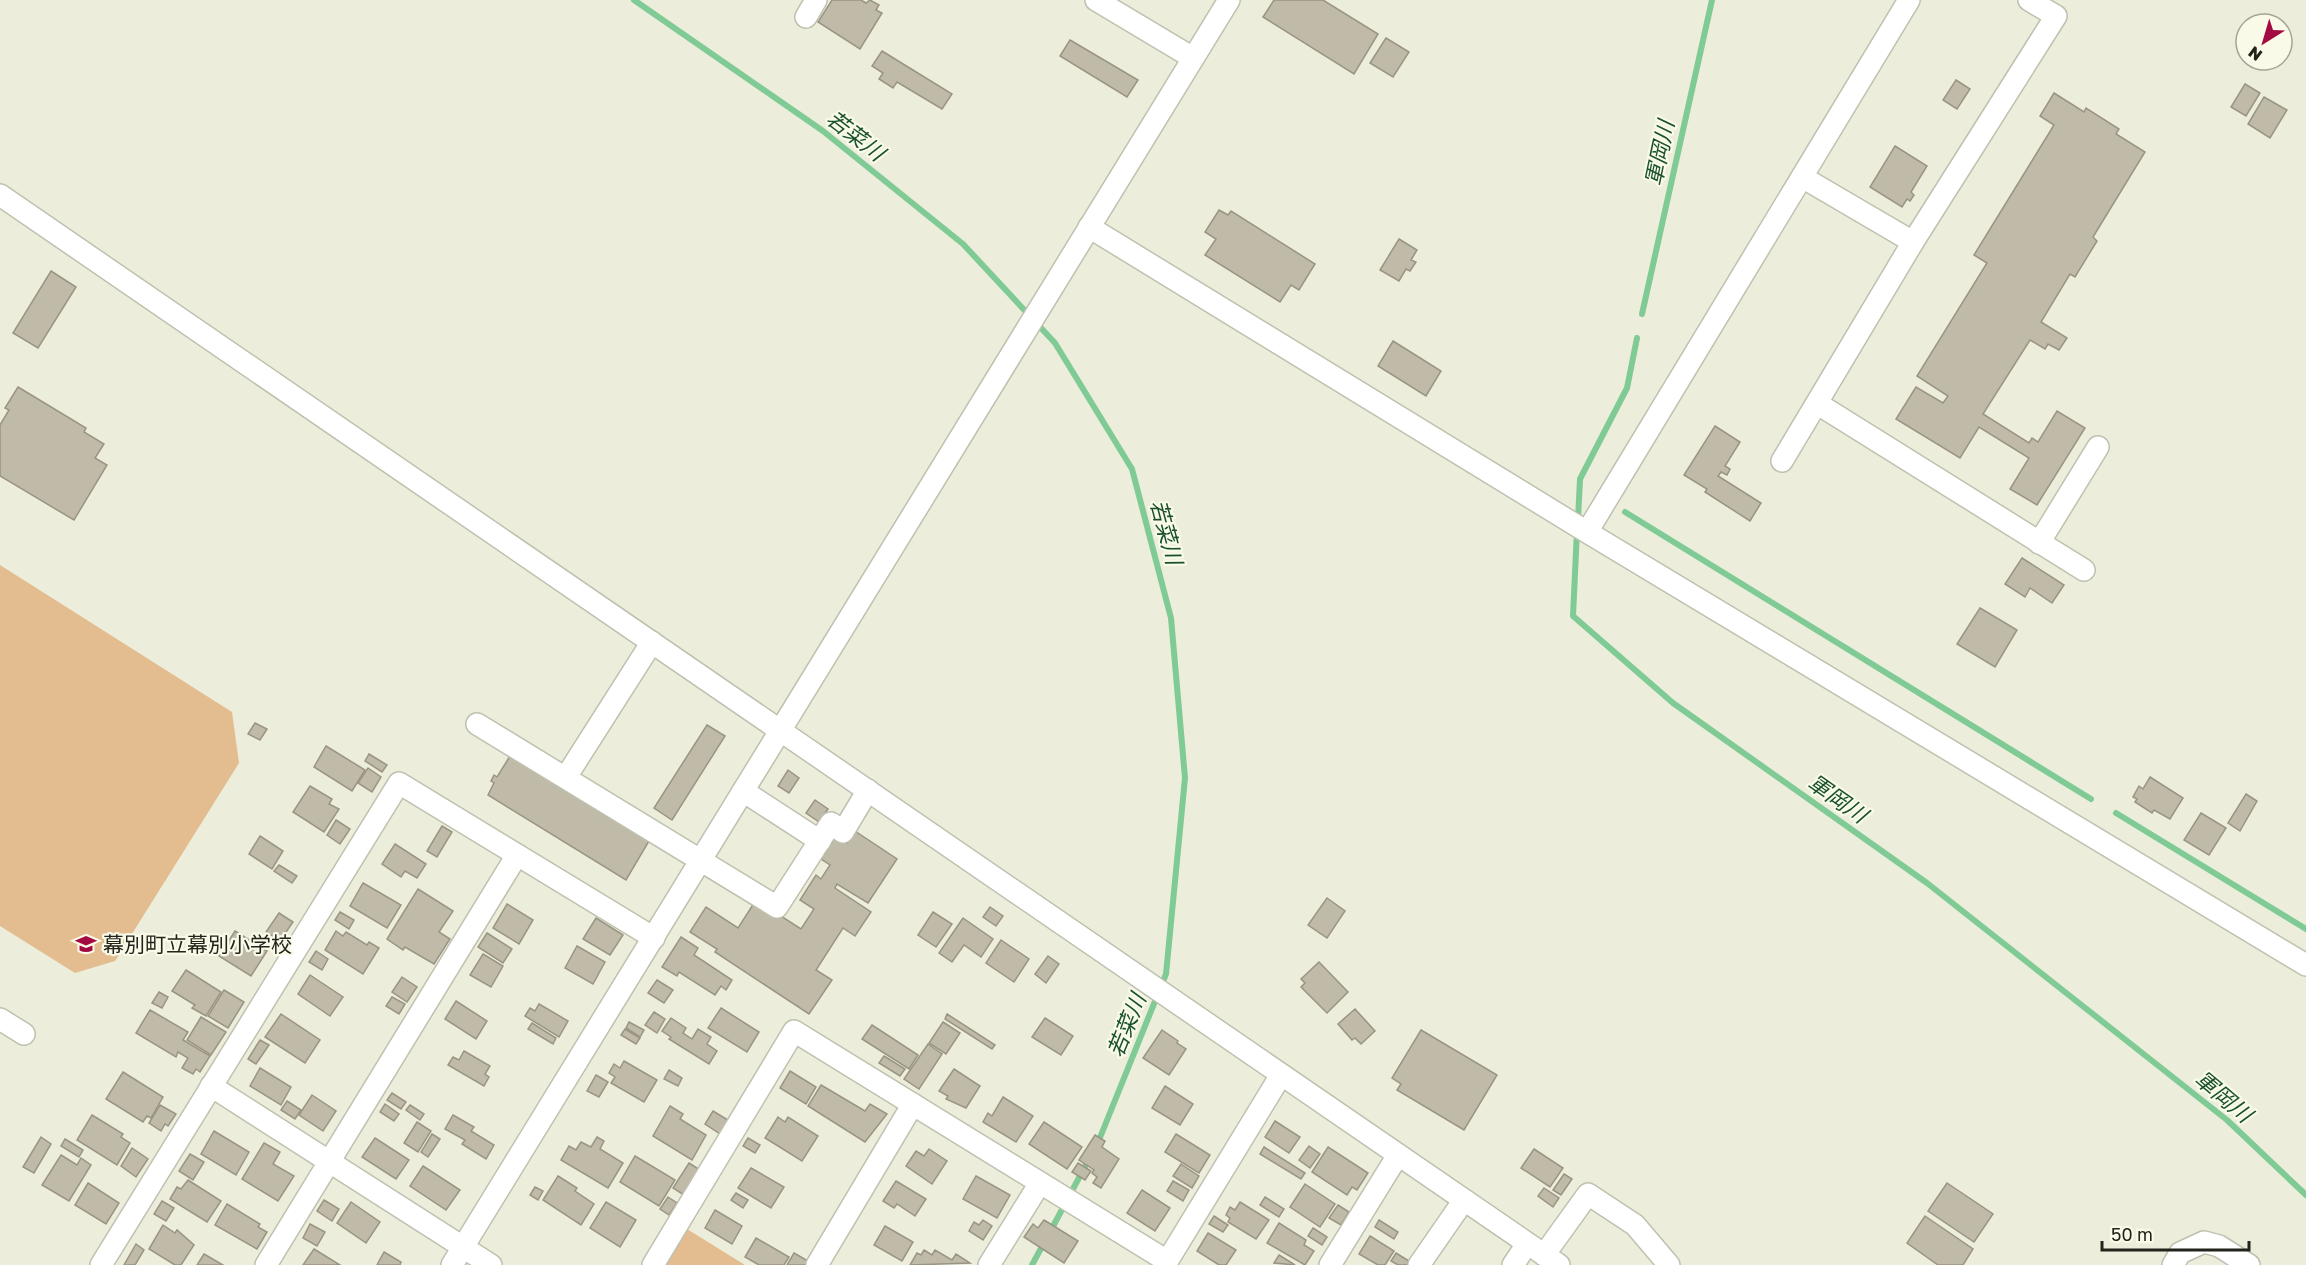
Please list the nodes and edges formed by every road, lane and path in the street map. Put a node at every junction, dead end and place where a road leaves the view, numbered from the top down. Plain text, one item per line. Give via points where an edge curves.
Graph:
1 (1096, 0) edge
2 (1229, 0) edge
3 (1909, 0) edge
4 (2029, 0) edge
5 (1193, 58) junction
6 (1802, 177) junction
7 (0, 195) edge
8 (1089, 227) junction
9 (1913, 242) junction
10 (1818, 405) junction
11 (2098, 447) dead end
12 (1782, 461) dead end
13 (1587, 532) junction
14 (2039, 543) junction
15 (2084, 570) dead end
16 (652, 642) junction
17 (477, 724) dead end
18 (780, 730) junction
19 (566, 777) junction
20 (868, 790) junction
21 (743, 791) junction
22 (820, 841) junction
23 (517, 855) junction
24 (701, 860) junction
25 (654, 938) junction
26 (2306, 965) edge
27 (0, 1019) edge
28 (24, 1034) dead end
29 (1281, 1075) junction
30 (211, 1086) junction
31 (913, 1104) junction
32 (1398, 1155) junction
33 (329, 1161) junction
34 (1040, 1183) junction
35 (1464, 1200) junction
36 (1543, 1254) edge
37 (458, 1256) edge
38 (1166, 1263) edge
39 (101, 1265) edge
40 (266, 1265) edge
41 (491, 1265) edge
42 (653, 1265) edge
43 (817, 1265) edge
44 (989, 1265) edge
45 (1330, 1265) edge
46 (1419, 1265) edge
47 (1513, 1265) edge
48 (1669, 1265) edge
49 (2173, 1265) edge
50 (2249, 1265) edge

1 - 5 street
2 - 5 street
3 - 6 street
4 - 9 street via 2056,16
5 - 8 street
6 - 9 street
6 - 13 street
7 - 16 street
8 - 13 street
8 - 18 street
9 - 10 street
10 - 12 street
10 - 14 street
11 - 14 street
13 - 26 street
14 - 15 street
16 - 18 street
16 - 19 street
17 - 19 street
18 - 20 street
18 - 21 street
19 - 24 street
20 - 22 street via 843,832 831,823
20 - 29 street
21 - 22 street
21 - 24 street
22 - 24 street via 777,908
23 - 25 street
23 - 30 street via 399,783
23 - 33 street
24 - 25 street
25 - 37 street
27 - 28 street
29 - 32 street
29 - 38 street
30 - 33 street
30 - 39 street
31 - 34 street
31 - 42 street via 794,1031
31 - 43 street
32 - 35 street
32 - 45 street
33 - 37 street
33 - 40 street
34 - 38 street
34 - 44 street
35 - 36 street
35 - 46 street
36 - 47 street
36 - 48 street via 1588,1194 1635,1226
37 - 41 street
49 - 50 street via 2180,1253 2204,1242 2219,1246

